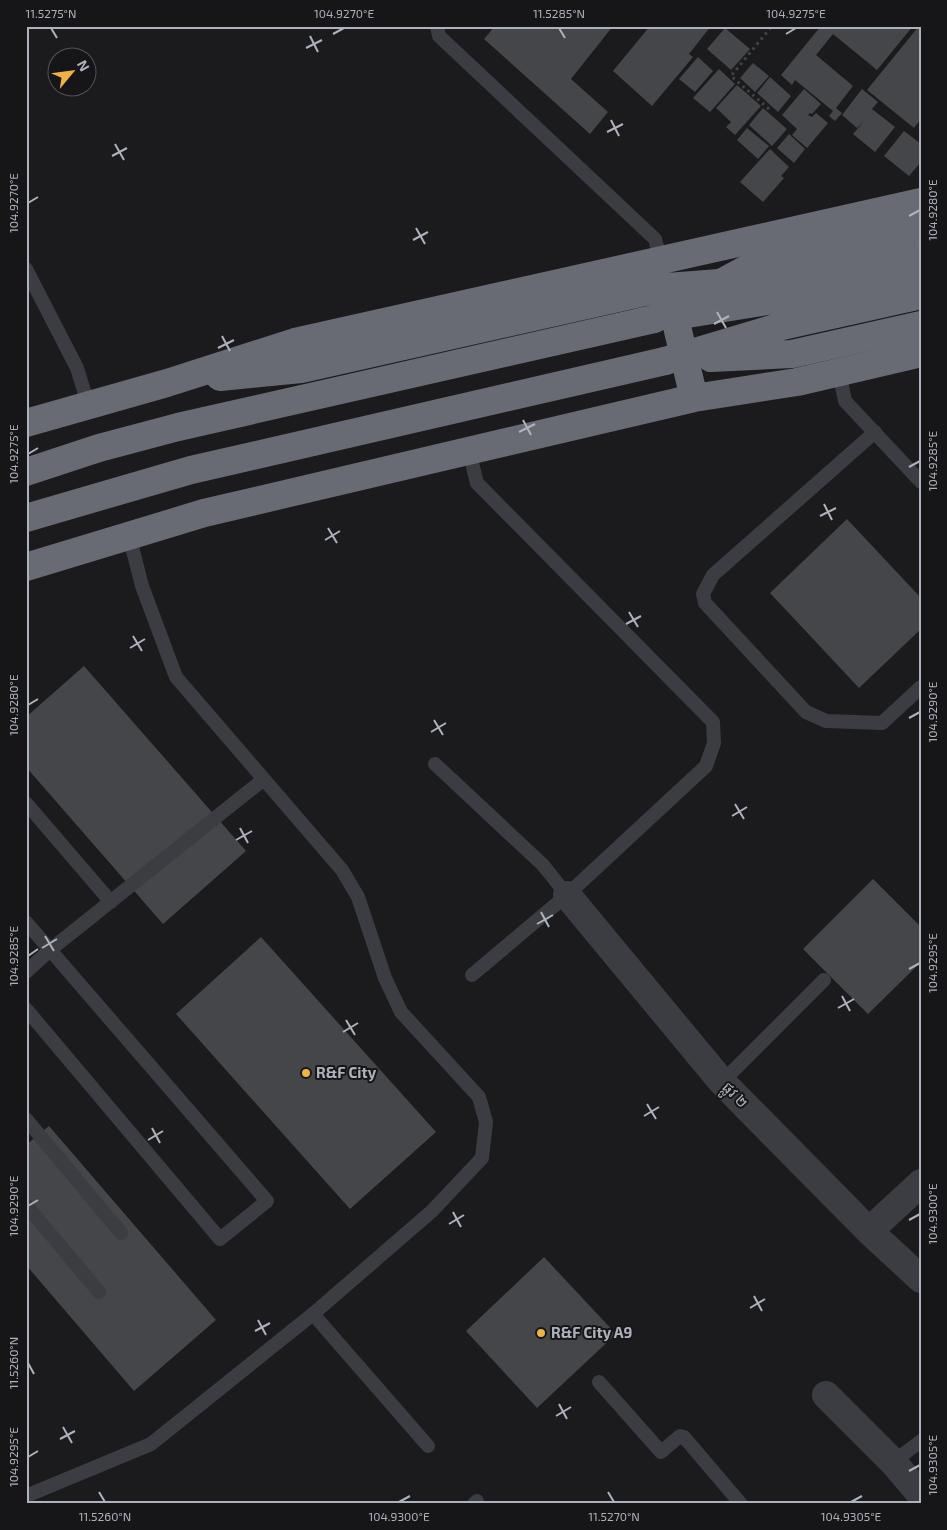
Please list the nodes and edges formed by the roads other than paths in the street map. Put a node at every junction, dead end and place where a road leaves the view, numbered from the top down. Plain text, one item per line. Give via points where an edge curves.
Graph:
1 (437, 26) edge
2 (921, 202) edge
3 (921, 225) edge
4 (921, 246) edge
5 (661, 261) junction
6 (921, 268) edge
7 (26, 269) edge
8 (667, 287) junction
9 (921, 295) edge
10 (654, 319) junction
11 (921, 325) edge
12 (921, 353) edge
13 (665, 360) junction
14 (839, 372) junction
15 (166, 383) junction
16 (694, 398) junction
17 (88, 404) junction
18 (26, 423) edge
19 (875, 432) junction
20 (469, 450) junction
21 (26, 472) edge
22 (921, 482) edge
23 (26, 518) edge
24 (129, 535) junction
25 (26, 567) edge
26 (921, 687) edge
27 (435, 764) dead end
28 (264, 779) junction
29 (26, 803) edge
30 (567, 896) junction
31 (111, 902) junction
32 (26, 922) edge
33 (50, 950) junction
34 (26, 972) edge
35 (472, 975) dead end
36 (824, 980) dead end
37 (26, 1009) edge
38 (722, 1082) junction
39 (26, 1120) edge
40 (921, 1183) edge
41 (26, 1205) edge
42 (869, 1231) junction
43 (121, 1233) dead end
44 (921, 1279) edge
45 (99, 1292) dead end
46 (313, 1314) junction
47 (599, 1382) dead end
48 (826, 1395) dead end
49 (921, 1441) edge
50 (428, 1446) dead end
51 (893, 1462) junction
52 (26, 1496) edge
53 (912, 1496) edge
54 (741, 1504) edge

1 - 5 lane via 439,36 655,239
2 - 5 highway
3 - 10 highway, bridge via 768,258
4 - 8 highway via 772,279
5 - 8 highway
5 - 15 highway via 295,342
6 - 10 highway, bridge via 779,299
7 - 17 lane via 77,368
8 - 15 highway via 301,369
8 - 16 highway
9 - 13 highway, bridge via 782,326
10 - 21 highway via 178,427
11 - 13 highway, bridge via 792,354
12 - 14 highway
13 - 23 highway via 191,470
14 - 16 highway
14 - 19 lane via 845,401
15 - 17 highway
16 - 20 highway
17 - 18 highway
19 - 22 lane
19 - 26 lane via 713,575 703,594 705,603 806,712 826,722 882,723
20 - 24 highway via 204,513
20 - 30 lane via 477,483 712,722 714,743 706,766
24 - 25 highway
24 - 28 lane via 142,586 176,677
27 - 30 lane via 543,865
28 - 31 lane
28 - 46 lane via 342,870 358,897 385,978 401,1012 479,1096 486,1122 482,1158 432,1211
29 - 31 lane
30 - 35 lane
30 - 38 street, ផ្លូវ ២
31 - 33 lane
32 - 33 lane
33 - 34 lane
33 - 37 lane via 267,1201 220,1240
36 - 38 lane
38 - 42 street, ផ្លូវ ២
39 - 43 lane
40 - 42 street
41 - 45 lane
42 - 44 street, ផ្លូវ ២
46 - 50 lane
46 - 52 lane via 151,1444
47 - 54 lane via 661,1452 680,1436 684,1437
48 - 51 street
49 - 51 lane
51 - 53 street

